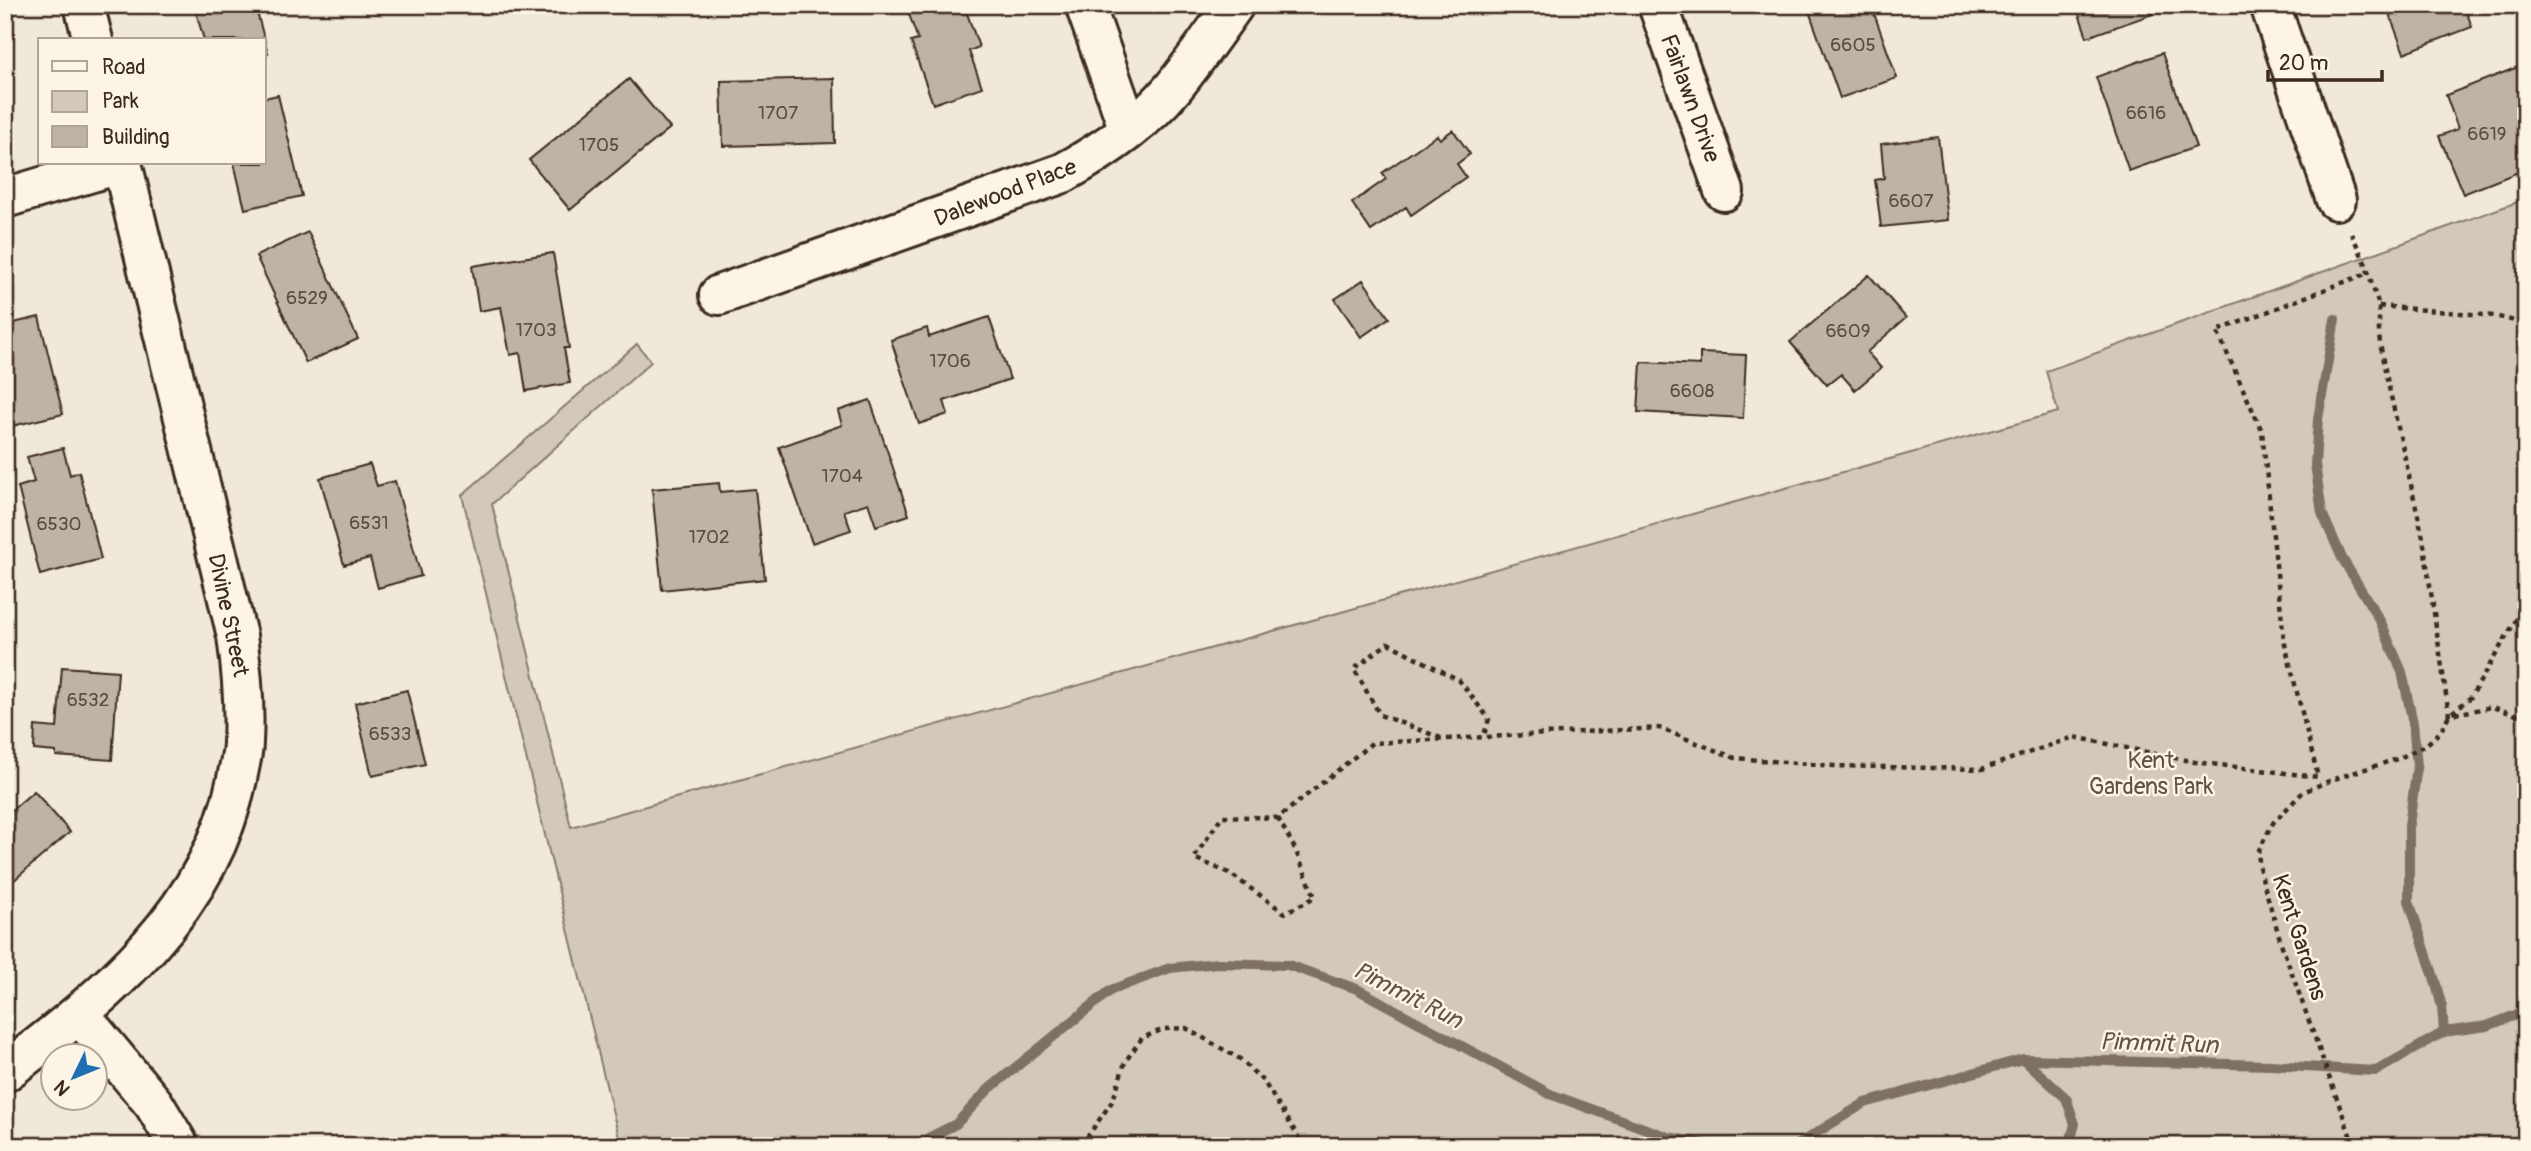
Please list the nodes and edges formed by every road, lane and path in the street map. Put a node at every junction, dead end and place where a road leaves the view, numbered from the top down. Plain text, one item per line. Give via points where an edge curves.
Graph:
1 (84, 5) edge
2 (1085, 5) edge
3 (1234, 5) edge
4 (1658, 5) edge
5 (2270, 5) edge
6 (92, 38) edge
7 (1129, 130) junction
8 (119, 164) edge
9 (122, 164) edge
10 (1724, 191) dead end
11 (5, 198) edge
12 (2336, 200) joint
13 (2368, 273) junction
14 (719, 295) dead end
15 (2379, 306) junction
16 (2526, 324) edge
17 (2526, 603) edge
18 (2449, 715) junction
19 (2526, 718) edge
20 (1483, 738) junction
21 (1445, 740) junction
22 (1278, 818) junction
23 (80, 1015) junction
24 (5, 1072) edge
25 (179, 1146) edge
26 (1082, 1146) edge
27 (1304, 1146) edge
28 (2262, 1146) edge
29 (2325, 1146) edge
30 (2354, 1146) edge

1 - 6 street
2 - 7 street
3 - 7 street, Dalewood Place via 1172,90
4 - 10 street, Fairlawn Drive
5 - 12 street
7 - 14 street, Dalewood Place via 1063,173
8 - 11 street
9 - 23 street, Divine Street via 237,636 244,689 243,745 231,805 198,881 144,952
12 - 13 path
13 - 15 path
13 - 20 path via 2217,331 2262,431 2284,640 2318,777 2195,762 2074,737 1982,769 1834,766 1735,758 1659,728
15 - 16 path via 2495,316
15 - 18 path via 2383,361 2423,538
17 - 18 path, Kent Gardens via 2471,697
18 - 19 path via 2492,708
18 - 30 path, Kent Gardens via 2441,732 2427,744 2303,792 2273,823 2258,852 2270,909
20 - 21 path
20 - 21 path via 1489,719 1459,680 1388,643 1354,668 1380,715
21 - 22 path via 1372,743
22 - 22 path via 1222,816 1194,858 1229,873 1285,913 1315,897
23 - 24 street, Divine Street
23 - 25 street via 154,1104
26 - 27 path via 1113,1100 1125,1062 1142,1038 1164,1029 1185,1028 1240,1059 1264,1082
28 - 29 path via 2290,1142

